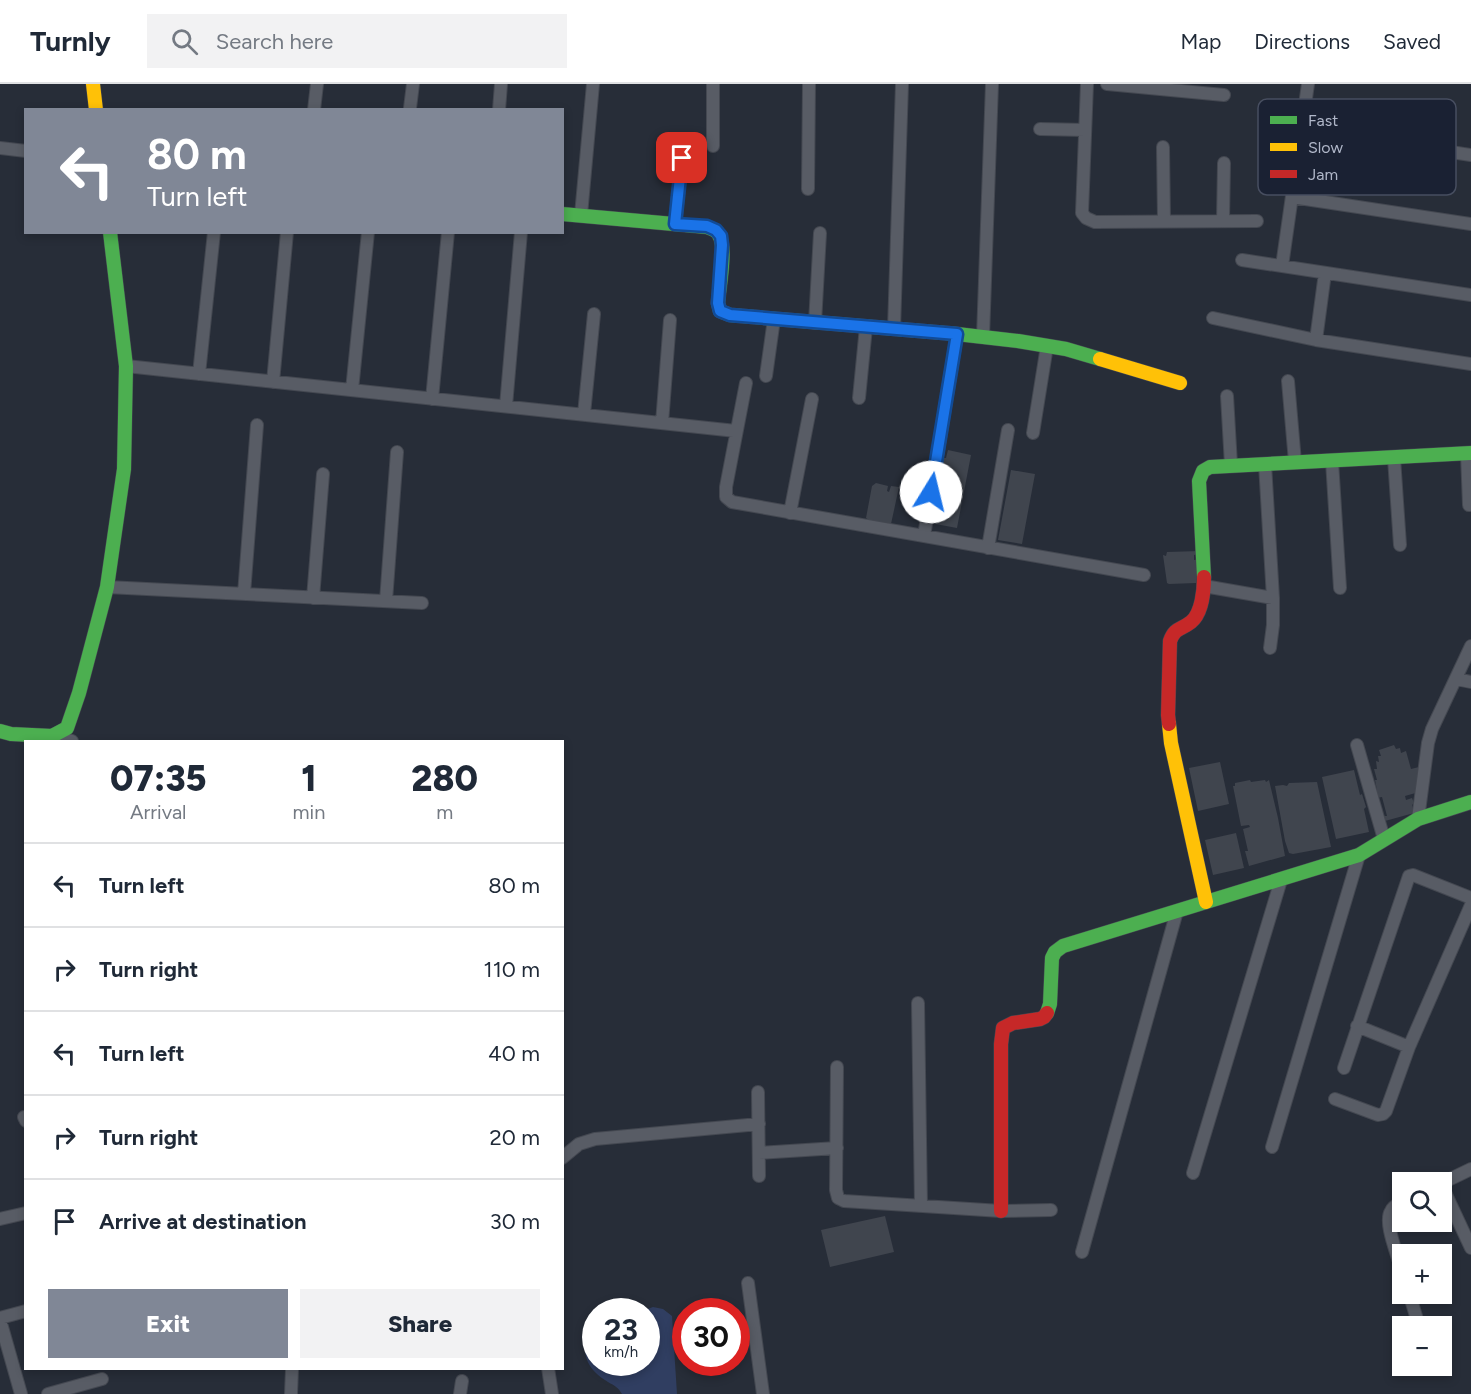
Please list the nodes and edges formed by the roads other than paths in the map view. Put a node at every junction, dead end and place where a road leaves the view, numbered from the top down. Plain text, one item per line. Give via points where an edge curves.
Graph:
1 (93, 84) edge
2 (317, 84) edge
3 (413, 84) edge
4 (501, 84) edge
5 (593, 84) edge
6 (713, 84) edge
7 (809, 84) edge
8 (902, 84) edge
9 (992, 84) edge
10 (1087, 84) edge
11 (1107, 84) edge
12 (1308, 84) edge
13 (1224, 95) dead end
14 (1306, 99) edge
15 (96, 108) edge
16 (314, 108) edge
17 (410, 108) dead end
18 (499, 108) edge
19 (1040, 129) dead end
20 (1085, 130) junction
21 (713, 146) dead end
22 (1163, 147) dead end
23 (0, 148) edge
24 (24, 151) edge
25 (1456, 153) edge
26 (1471, 155) edge
27 (682, 158) dead end
28 (1224, 163) dead end
29 (808, 189) dead end
30 (1292, 196) joint
31 (564, 214) edge
32 (581, 215) junction
33 (1164, 221) junction
34 (1223, 221) junction
35 (1257, 221) dead end
36 (675, 224) junction
37 (1471, 224) edge
38 (820, 233) dead end
39 (110, 234) edge
40 (214, 234) edge
41 (287, 234) edge
42 (368, 234) edge
43 (448, 234) edge
44 (521, 234) edge
45 (1242, 260) dead end
46 (1282, 266) junction
47 (1325, 273) junction
48 (1471, 295) edge
49 (594, 314) dead end
50 (1213, 318) dead end
51 (774, 319) junction
52 (670, 320) dead end
53 (815, 322) junction
54 (866, 327) junction
55 (894, 329) junction
56 (957, 334) junction
57 (983, 337) junction
58 (1316, 340) junction
59 (1047, 346) junction
60 (1471, 364) edge
61 (126, 366) junction
62 (199, 374) junction
63 (766, 376) dead end
64 (1287, 381) dead end
65 (273, 382) junction
66 (746, 383) dead end
67 (1180, 383) dead end
68 (352, 390) junction
69 (1227, 396) dead end
70 (859, 398) dead end
71 (432, 399) junction
72 (812, 399) dead end
73 (506, 406) junction
74 (584, 414) junction
75 (662, 423) junction
76 (257, 425) dead end
77 (1008, 430) dead end
78 (736, 431) junction
79 (1033, 433) dead end
80 (397, 452) dead end
81 (1469, 454) edge
82 (1394, 458) junction
83 (1332, 460) junction
84 (1295, 462) junction
85 (1265, 464) junction
86 (1231, 465) junction
87 (323, 474) dead end
88 (1469, 505) dead end
89 (790, 513) junction
90 (924, 536) junction
91 (1400, 544) dead end
92 (988, 548) junction
93 (1144, 575) dead end
94 (1204, 586) junction
95 (107, 587) junction
96 (1340, 588) dead end
97 (244, 594) junction
98 (313, 597) junction
99 (1273, 598) junction
100 (386, 601) junction
101 (422, 603) dead end
102 (1471, 646) edge
103 (1270, 648) dead end
104 (1456, 680) junction
105 (1471, 682) edge
106 (0, 731) edge
107 (52, 736) junction
108 (68, 740) edge
109 (1357, 745) dead end
110 (1471, 802) edge
111 (1418, 819) junction
112 (1383, 839) junction
113 (1359, 855) junction
114 (1281, 880) junction
115 (1471, 898) edge
116 (1206, 902) junction
117 (1471, 905) edge
118 (1177, 911) junction
119 (918, 1003) dead end
120 (1357, 1026) junction
121 (1409, 1047) junction
122 (837, 1067) dead end
123 (1344, 1068) dead end
124 (758, 1092) dead end
125 (1335, 1099) dead end
126 (759, 1124) junction
127 (837, 1148) junction
128 (1272, 1148) dead end
129 (759, 1153) junction
130 (564, 1156) edge
131 (1471, 1169) edge
132 (1193, 1173) dead end
133 (759, 1176) dead end
134 (1452, 1179) edge
135 (921, 1206) junction
136 (1452, 1207) edge
137 (1392, 1209) edge
138 (1051, 1210) dead end
139 (1001, 1211) junction
140 (24, 1213) edge
141 (0, 1219) edge
142 (1394, 1244) edge
143 (1471, 1248) edge
144 (1082, 1252) dead end
145 (748, 1283) dead end
146 (24, 1312) edge
147 (0, 1319) edge
148 (292, 1370) edge
149 (548, 1370) edge
150 (102, 1379) dead end
151 (462, 1381) dead end
152 (21, 1394) edge
153 (48, 1394) edge
154 (291, 1394) edge
155 (460, 1394) edge
156 (552, 1394) edge
157 (763, 1394) edge

1 - 15 street
2 - 16 street
3 - 17 street
4 - 18 street
5 - 32 street
6 - 21 street
7 - 29 street
8 - 55 street
9 - 57 street
10 - 20 street
11 - 13 street
12 - 14 street
19 - 20 street
20 - 33 street via 1082,213 1086,218 1095,222
22 - 33 street
23 - 24 street
25 - 26 street
27 - 36 street
28 - 34 street
30 - 37 street
30 - 46 street
31 - 32 street
32 - 36 street
33 - 34 street
34 - 35 street
36 - 51 street via 707,226 721,236 720,311
38 - 53 street
39 - 61 street
40 - 62 street
41 - 65 street
42 - 68 street
43 - 71 street
44 - 73 street
45 - 46 street
46 - 47 street
47 - 48 street
47 - 58 street
49 - 74 street
50 - 58 street
51 - 53 street
51 - 63 street
52 - 75 street
53 - 54 street
54 - 55 street
54 - 70 street
55 - 56 street
56 - 57 street
56 - 90 street
57 - 59 street
58 - 60 street
59 - 67 street
59 - 79 street
61 - 62 street
61 - 95 street via 124,469
62 - 65 street
64 - 84 street
65 - 68 street
66 - 78 street
68 - 71 street
69 - 86 street
71 - 73 street
72 - 89 street
73 - 74 street
74 - 75 street
75 - 78 street
76 - 97 street
77 - 92 street
78 - 89 street via 726,497 732,502
80 - 100 street
81 - 82 street
81 - 88 street
82 - 83 street
82 - 91 street
83 - 84 street
83 - 96 street
84 - 85 street
85 - 86 street
85 - 99 street
86 - 94 street via 1205,468 1200,474
87 - 98 street
89 - 90 street
90 - 92 street
92 - 93 street
94 - 99 street
94 - 116 street via 1195,617 1173,633 1170,641 1168,715
95 - 97 street
95 - 107 street via 67,728
97 - 98 street
98 - 100 street
99 - 103 street
100 - 101 street
102 - 104 street
104 - 105 street
104 - 111 street via 1428,743
106 - 107 street
107 - 108 street
109 - 112 street
110 - 111 street
111 - 112 street
112 - 113 street
113 - 114 street
113 - 128 street
114 - 116 street
114 - 132 street
115 - 120 street via 1409,876
116 - 118 street
117 - 121 street
118 - 139 street via 1063,946 1052,959 1046,1015 1041,1020 1003,1028
118 - 144 street
119 - 135 street
120 - 121 street
120 - 123 street
121 - 125 street via 1383,1114
122 - 127 street
124 - 126 street
126 - 129 street
126 - 130 street via 595,1139 579,1144
127 - 129 street
127 - 135 street via 838,1198
129 - 133 street
131 - 134 street
135 - 139 street
136 - 143 street
137 - 142 street via 1388,1217
138 - 139 street
140 - 141 street
145 - 157 street
146 - 147 street
147 - 152 street
148 - 154 street
149 - 156 street
150 - 153 street
151 - 155 street

